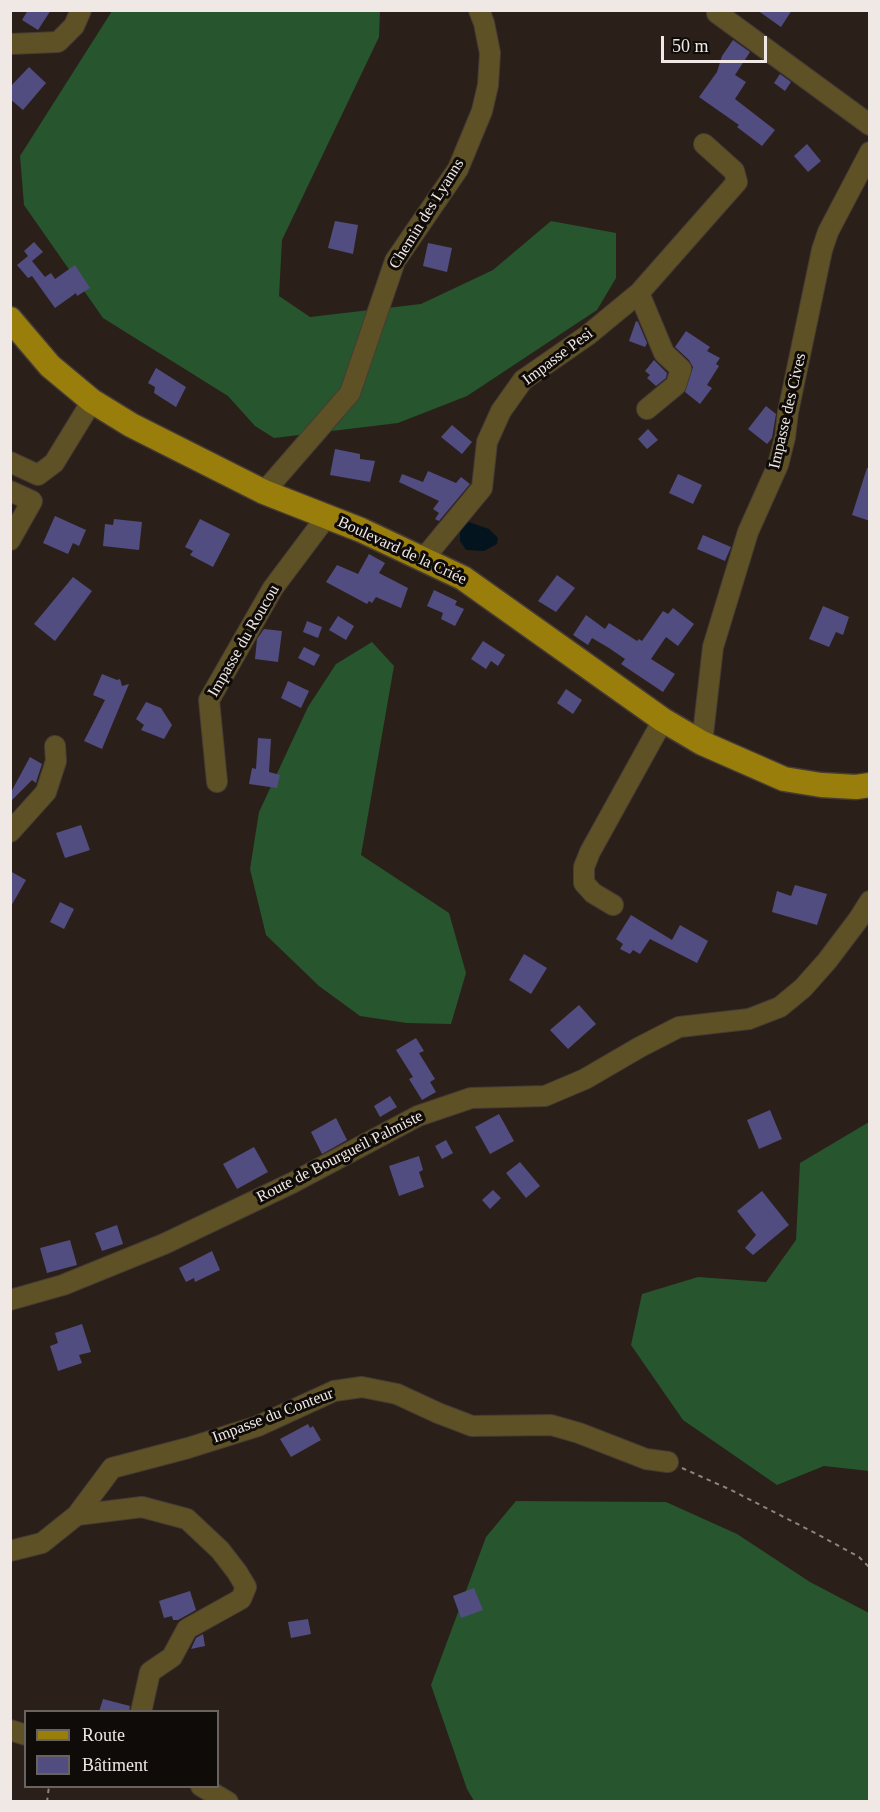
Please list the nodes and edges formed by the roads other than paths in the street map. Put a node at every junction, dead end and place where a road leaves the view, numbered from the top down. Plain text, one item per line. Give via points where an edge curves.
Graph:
1 (81, 10) edge
2 (479, 10) edge
3 (717, 13) dead end
4 (10, 44) edge
5 (870, 125) edge
6 (704, 144) dead end
7 (870, 152) edge
8 (639, 293) junction
9 (10, 320) edge
10 (92, 401) junction
11 (646, 409) dead end
12 (10, 462) edge
13 (10, 491) edge
14 (264, 492) junction
15 (327, 516) junction
16 (10, 540) edge
17 (424, 558) junction
18 (663, 720) junction
19 (702, 743) junction
20 (54, 746) dead end
21 (217, 782) dead end
22 (870, 785) edge
23 (10, 832) edge
24 (870, 901) edge
25 (613, 905) dead end
26 (10, 1300) edge
27 (668, 1462) road end
28 (77, 1515) junction
29 (10, 1551) edge
30 (141, 1710) edge
31 (204, 1788) edge
32 (228, 1802) edge

1 - 4 street via 74,26 58,42
2 - 14 street, Chemin des Lyanns via 490,53 488,85 482,111 458,169 394,261 350,393
3 - 5 street
6 - 8 street, Impasse Pesi via 734,171 737,182
7 - 19 street, Impasse des Cives via 822,250 778,465 744,543 713,647
8 - 11 street via 664,353 681,369 676,385
8 - 17 street, Impasse Pesi via 524,380 501,411 487,442 482,488
9 - 10 main road, Boulevard de la Criée via 50,366
10 - 12 street via 54,463 38,475
10 - 14 main road, Boulevard de la Criée
13 - 16 street via 32,501
14 - 15 main road, Boulevard de la Criée
15 - 17 main road, Boulevard de la Criée
15 - 21 street, Impasse du Roucou via 273,588 209,700
17 - 18 main road, Boulevard de la Criée via 464,578
18 - 19 main road, Boulevard de la Criée
18 - 25 street via 584,867 584,883
19 - 22 main road, Boulevard de la Criée via 784,779 821,785
20 - 23 street via 56,761 46,792
24 - 26 street, Route de Bourgueil Palmiste via 827,961 780,1007 749,1018 679,1027 585,1079 545,1096 471,1098 418,1116 292,1183 164,1244 63,1285
27 - 28 street, Impasse du Conteur via 646,1459 551,1425 472,1426 397,1394 362,1388 334,1391 258,1426 112,1468
28 - 29 street, Impasse du Conteur via 42,1543
28 - 30 street via 142,1507 187,1519 220,1550 246,1587 241,1599 187,1629 172,1657 150,1672
31 - 32 street

